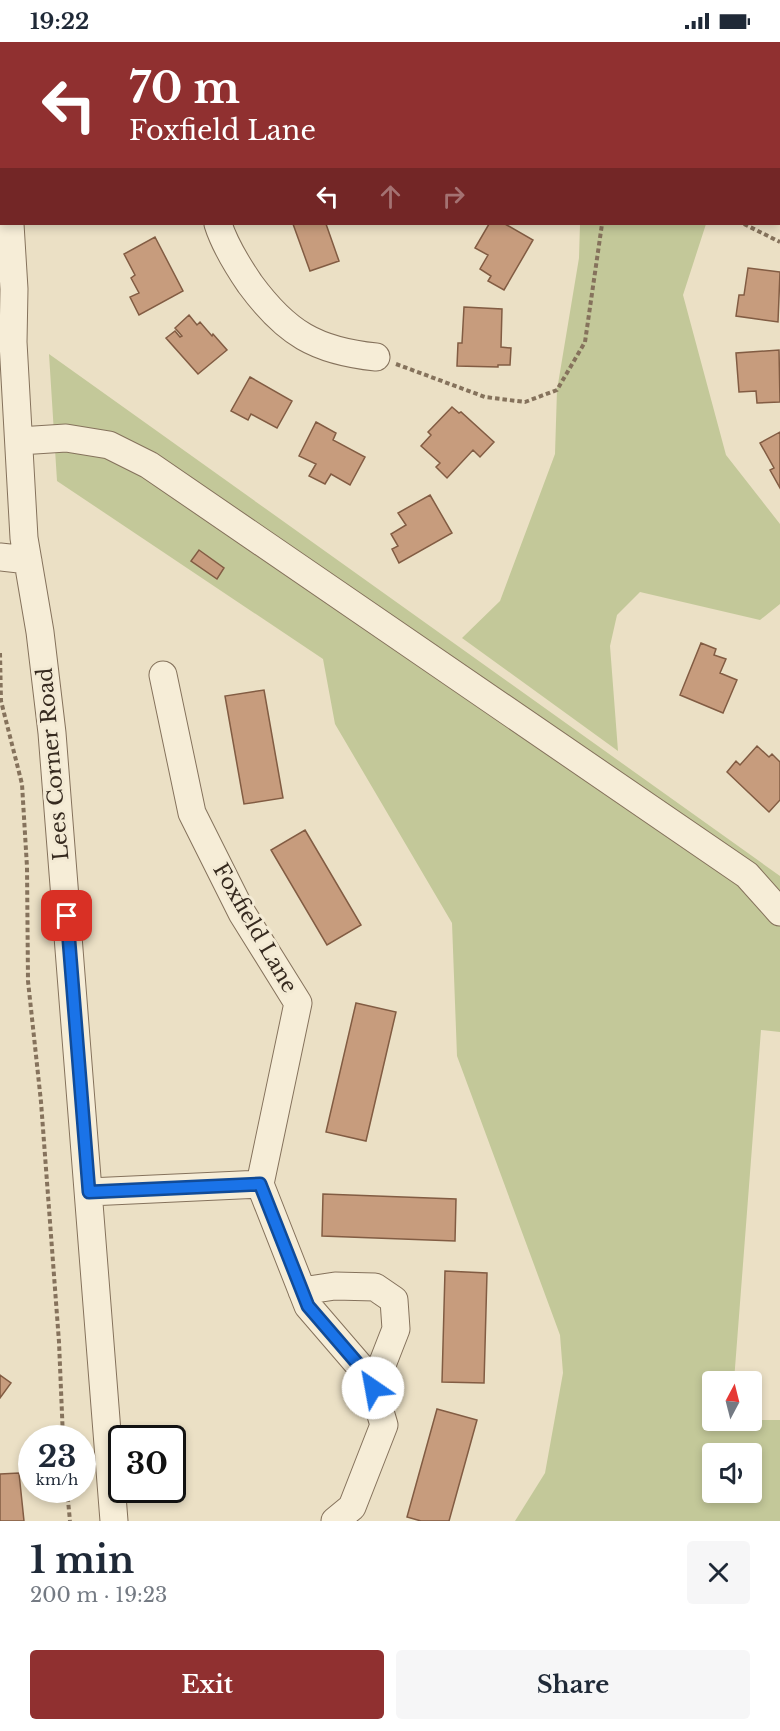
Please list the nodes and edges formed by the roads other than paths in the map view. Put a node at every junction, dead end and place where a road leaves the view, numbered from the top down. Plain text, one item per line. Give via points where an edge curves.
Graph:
1 (10, 225) edge
2 (218, 225) edge
3 (376, 357) road end
4 (19, 441) junction
5 (0, 557) edge
6 (28, 560) junction
7 (163, 675) dead end
8 (780, 912) edge
9 (260, 1184) junction
10 (89, 1192) junction
11 (302, 1291) junction
12 (373, 1388) junction
13 (114, 1521) edge
14 (335, 1521) edge

1 - 4 street, Lees Corner Road
2 - 3 street via 239,268 265,304 296,333 320,346
4 - 6 street, Lees Corner Road
4 - 8 street via 66,438 109,445 148,465 747,875
5 - 6 street
6 - 10 street, Lees Corner Road via 52,733
7 - 9 street, Foxfield Lane via 192,813 242,913 298,1003
9 - 10 street
9 - 11 street
10 - 13 street, Lees Corner Road
11 - 12 street via 308,1306 370,1378
11 - 12 street via 335,1286 375,1287 394,1300 396,1329
12 - 14 street via 384,1425 352,1507

